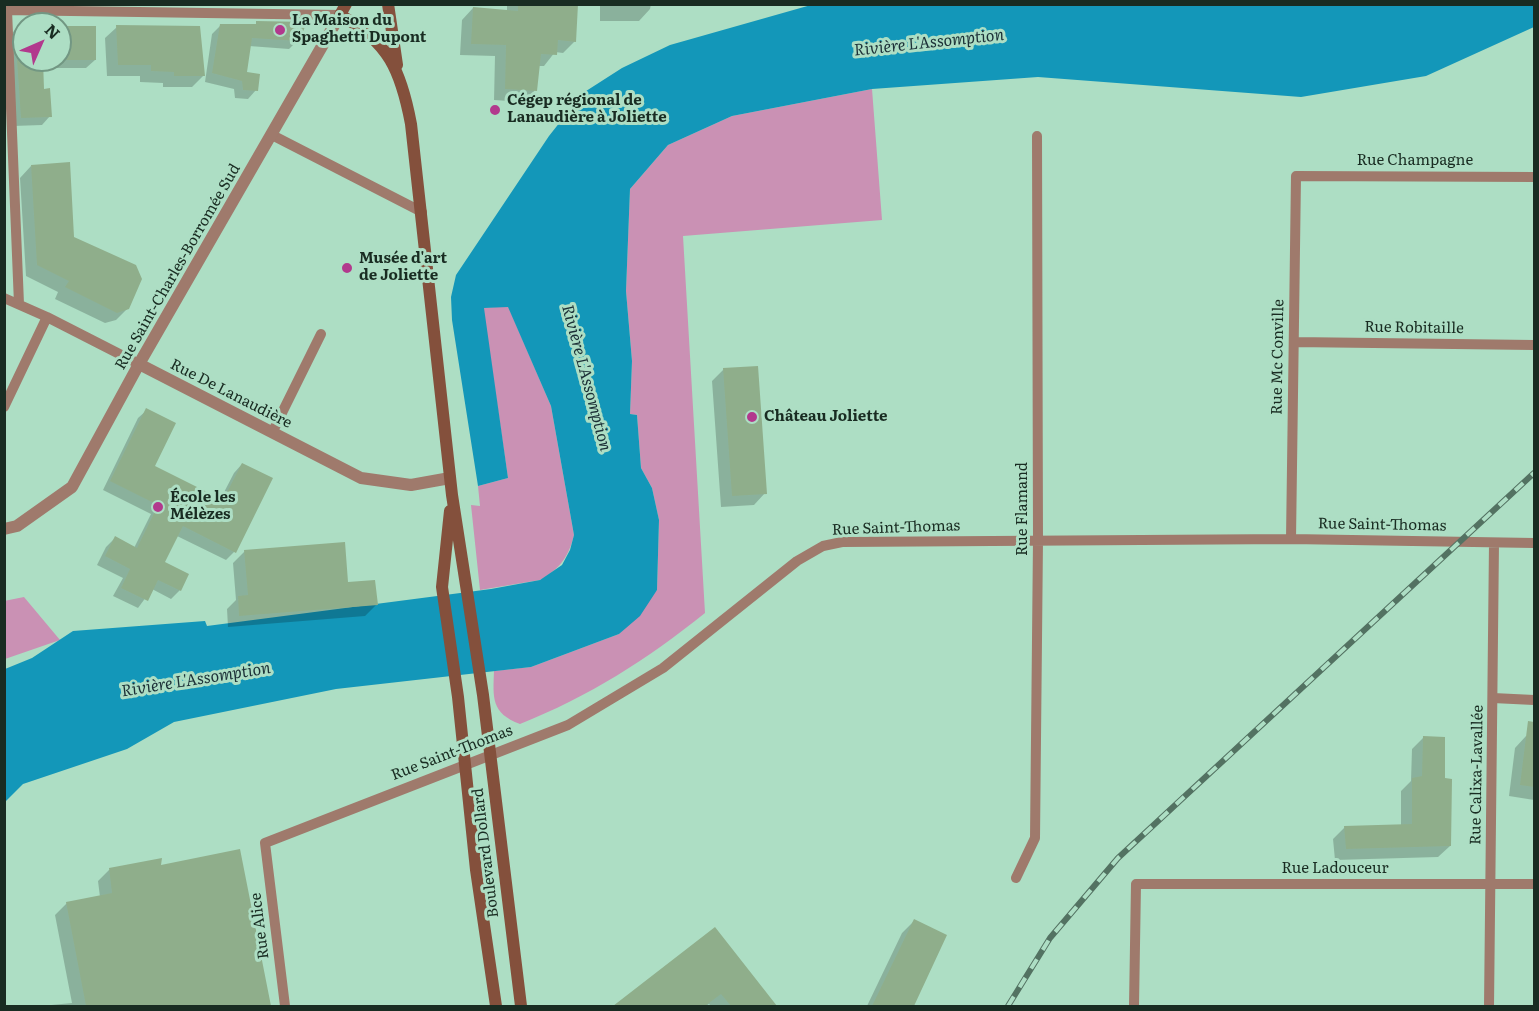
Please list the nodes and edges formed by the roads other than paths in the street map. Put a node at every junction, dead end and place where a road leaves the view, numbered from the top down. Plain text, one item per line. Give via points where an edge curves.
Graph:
1 (388, 4) edge
2 (6, 10) edge
3 (343, 10) edge
4 (398, 69) junction
5 (272, 135) junction
6 (1037, 136) dead end
7 (1296, 176) joint
8 (1534, 177) edge
9 (422, 212) junction
10 (4, 298) edge
11 (19, 304) junction
12 (47, 317) junction
13 (321, 334) dead end
14 (1293, 342) junction
15 (1534, 345) edge
16 (139, 364) junction
17 (4, 407) edge
18 (273, 431) junction
19 (450, 478) junction
20 (452, 495) junction
21 (10, 528) edge
22 (1291, 539) junction
23 (1038, 540) junction
24 (1494, 543) junction
25 (1534, 543) edge
26 (1493, 698) junction
27 (1534, 700) edge
28 (490, 754) junction
29 (463, 764) junction
30 (265, 843) joint
31 (1016, 878) dead end
32 (1491, 884) junction
33 (1534, 884) edge
34 (285, 1006) edge
35 (496, 1006) edge
36 (521, 1006) edge
37 (1134, 1006) edge
38 (1489, 1006) edge

1 - 4 main road
2 - 3 street
2 - 11 street
3 - 4 main road via 380,44
3 - 5 street, Rue Saint-Charles-Borromée Sud
4 - 9 main road via 405,88
5 - 9 street
5 - 16 street, Rue Saint-Charles-Borromée Sud
6 - 23 street, Rue Flamand
7 - 8 street, Rue Champagne
7 - 14 street, Rue Mc Conville
9 - 19 main road
10 - 11 street, Rue De Lanaudière
11 - 12 street, Rue De Lanaudière
12 - 16 street, Rue De Lanaudière
12 - 17 street
13 - 18 street
14 - 15 street, Rue Robitaille
14 - 22 street, Rue Mc Conville
16 - 18 street, Rue De Lanaudière
16 - 21 street, Rue Saint-Charles-Borromée Sud via 72,487
18 - 19 street, Rue De Lanaudière via 361,478 411,485
19 - 20 main road
20 - 28 main road, Boulevard Dollard
20 - 29 main road, Boulevard Dollard via 442,587
22 - 23 street, Rue Saint-Thomas
22 - 24 street, Rue Saint-Thomas
23 - 28 street, Rue Saint-Thomas via 842,542 823,546 797,561 663,668 568,725
23 - 31 street, Rue Flamand via 1035,838
24 - 25 street, Rue Saint-Thomas
24 - 26 street, Rue Calixa-Lavallée
26 - 27 street
26 - 32 street, Rue Calixa-Lavallée
28 - 29 street, Rue Saint-Thomas
28 - 36 main road, Boulevard Dollard
29 - 30 street, Rue Saint-Thomas
29 - 35 main road, Boulevard Dollard
30 - 34 street, Rue Alice
32 - 33 street, Rue Ladouceur
32 - 37 street, Rue Ladouceur via 1136,885
32 - 38 street, Rue Calixa-Lavallée

